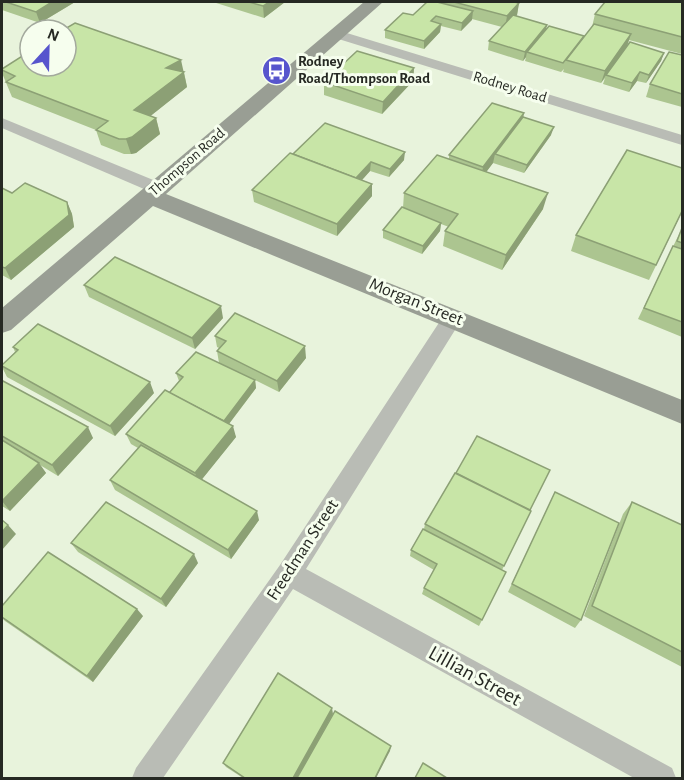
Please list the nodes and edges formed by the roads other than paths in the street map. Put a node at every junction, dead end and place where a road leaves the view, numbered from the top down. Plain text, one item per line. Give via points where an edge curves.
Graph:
1 (374, 2) edge
2 (337, 33) junction
3 (2, 123) edge
4 (682, 140) edge
5 (153, 192) junction
6 (453, 317) junction
7 (2, 323) edge
8 (682, 412) edge
9 (289, 573) junction
10 (146, 778) edge
11 (662, 778) edge

1 - 2 main road, Thompson Road
2 - 4 street, Rodney Road
2 - 5 main road, Thompson Road
3 - 5 street, Morgan Street
5 - 6 main road, Morgan Street
5 - 7 main road, Thompson Road
6 - 8 main road, Morgan Street
6 - 9 street, Freedman Street
9 - 10 street, Freedman Street
9 - 11 street, Lillian Street

